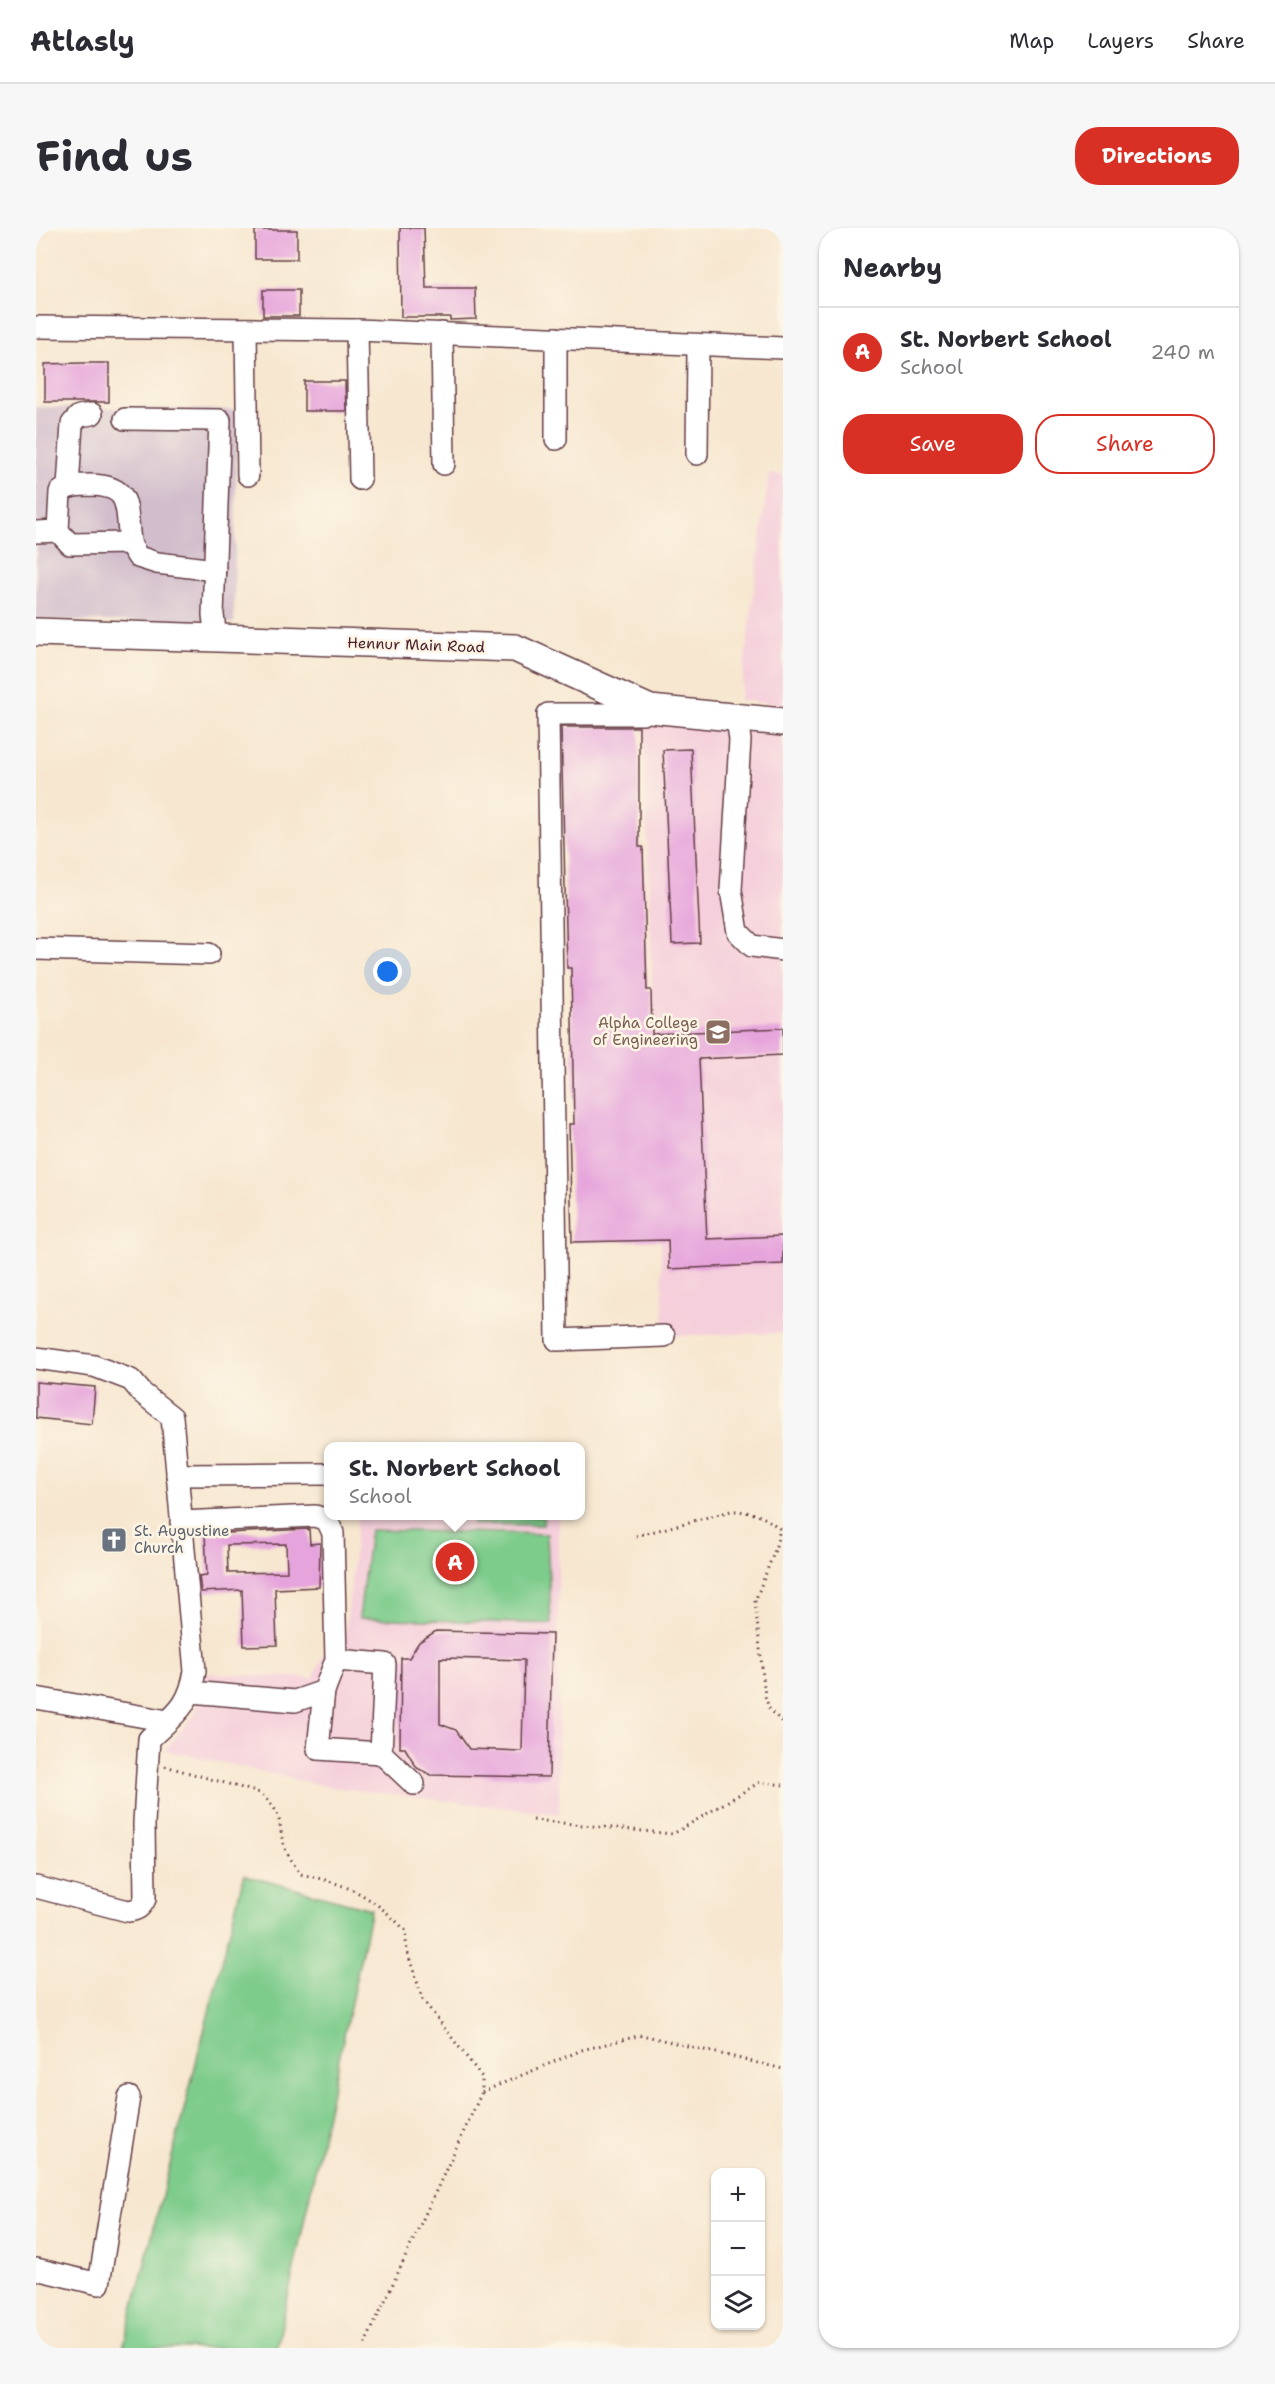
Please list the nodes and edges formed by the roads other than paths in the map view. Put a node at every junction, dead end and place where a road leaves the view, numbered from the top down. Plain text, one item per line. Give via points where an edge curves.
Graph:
1 (36, 327) edge
2 (246, 329) junction
3 (357, 330) junction
4 (442, 333) junction
5 (556, 338) junction
6 (699, 345) junction
7 (783, 348) edge
8 (92, 414) dead end
9 (125, 419) dead end
10 (556, 439) dead end
11 (697, 454) dead end
12 (444, 464) dead end
13 (248, 476) dead end
14 (360, 479) dead end
15 (68, 487) junction
16 (58, 531) junction
17 (36, 532) edge
18 (130, 543) junction
19 (215, 570) junction
20 (36, 632) edge
21 (216, 638) junction
22 (650, 709) junction
23 (737, 718) junction
24 (783, 723) edge
25 (36, 949) edge
26 (783, 950) edge
27 (209, 954) dead end
28 (664, 1336) dead end
29 (36, 1358) edge
30 (324, 1474) edge
31 (177, 1475) junction
32 (324, 1519) edge
33 (327, 1520) edge
34 (181, 1522) junction
35 (336, 1660) junction
36 (324, 1690) junction
37 (191, 1692) junction
38 (36, 1698) edge
39 (168, 1721) junction
40 (381, 1753) junction
41 (414, 1784) dead end
42 (36, 1887) edge
43 (129, 2097) dead end
44 (36, 2269) edge

1 - 2 street
2 - 3 street
2 - 13 street
3 - 4 street
3 - 14 street
4 - 5 street
4 - 12 street
5 - 6 street
5 - 10 street
6 - 7 street
6 - 11 street
8 - 15 street via 79,416 72,424
9 - 19 street via 220,420
15 - 16 street via 60,492
15 - 18 street via 106,486 120,495 129,509
16 - 17 street
16 - 18 street via 70,544
18 - 19 street via 138,557
19 - 21 street
20 - 21 main road, Hennur Main Road
21 - 22 main road, Hennur Main Road via 515,648
22 - 23 main road, Hennur Main Road
22 - 28 street via 643,714 548,714 557,1340
23 - 24 main road, Hennur Main Road
23 - 26 street via 740,740 731,890 738,932 752,946
25 - 27 street
29 - 31 street via 94,1366 131,1380 172,1417
30 - 31 street
31 - 34 street
32 - 34 street via 315,1516
33 - 35 street via 333,1533
34 - 37 street via 195,1671
35 - 36 street
35 - 40 street via 385,1664
36 - 37 street via 295,1701
36 - 40 street via 318,1749
37 - 39 street via 184,1706
38 - 39 street
39 - 42 street via 149,1738 145,1899 141,1906 128,1911
40 - 41 street
43 - 44 street via 99,2284

